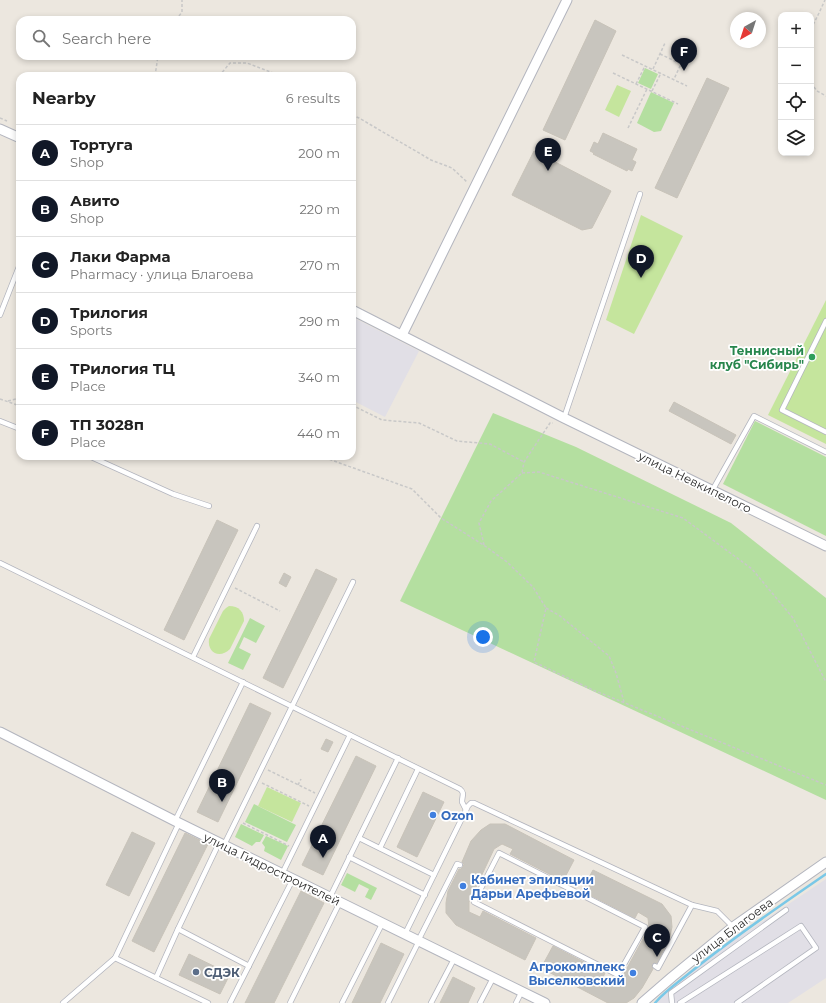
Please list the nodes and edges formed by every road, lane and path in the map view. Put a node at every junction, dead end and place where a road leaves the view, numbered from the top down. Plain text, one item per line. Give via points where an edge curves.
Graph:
1 (182, 0) edge
2 (567, 0) edge
3 (825, 0) edge
4 (179, 16) edge
5 (814, 23) edge
6 (665, 43) dead end
7 (660, 54) junction
8 (622, 55) dead end
9 (157, 60) edge
10 (645, 66) junction
11 (653, 69) junction
12 (156, 72) edge
13 (222, 72) edge
14 (271, 72) edge
15 (614, 73) dead end
16 (661, 73) junction
17 (674, 79) junction
18 (636, 84) junction
19 (812, 84) edge
20 (687, 86) dead end
21 (647, 89) junction
22 (652, 91) junction
23 (826, 96) edge
24 (678, 104) dead end
25 (356, 117) edge
26 (628, 128) dead end
27 (0, 129) edge
28 (16, 136) edge
29 (474, 189) junction
30 (640, 194) dead end
31 (16, 274) edge
32 (356, 312) edge
33 (0, 315) edge
34 (826, 321) edge
35 (402, 335) junction
36 (0, 399) edge
37 (16, 399) edge
38 (8, 401) junction
39 (16, 404) edge
40 (356, 407) edge
41 (564, 418) junction
42 (0, 421) edge
43 (16, 427) edge
44 (826, 432) edge
45 (826, 452) edge
46 (98, 460) edge
47 (332, 460) edge
48 (524, 462) junction
49 (522, 473) junction
50 (712, 491) junction
51 (209, 506) dead end
52 (257, 526) dead end
53 (485, 546) junction
54 (826, 546) edge
55 (0, 563) edge
56 (353, 582) dead end
57 (228, 585) junction
58 (252, 592) dead end
59 (250, 596) junction
60 (546, 608) junction
61 (280, 611) dead end
62 (193, 658) junction
63 (243, 682) junction
64 (826, 682) edge
65 (624, 702) junction
66 (292, 706) junction
67 (0, 732) edge
68 (350, 735) junction
69 (398, 758) junction
70 (262, 767) junction
71 (418, 769) junction
72 (301, 779) dead end
73 (256, 780) junction
74 (298, 785) junction
75 (826, 785) edge
76 (320, 796) junction
77 (314, 809) junction
78 (466, 810) junction
79 (236, 820) junction
80 (177, 822) junction
81 (358, 838) junction
82 (222, 844) junction
83 (295, 848) junction
84 (380, 848) junction
85 (349, 858) junction
86 (826, 862) edge
87 (460, 865) dead end
88 (282, 874) junction
89 (434, 875) junction
90 (481, 875) dead end
91 (486, 878) junction
92 (292, 879) junction
93 (425, 895) junction
94 (330, 897) junction
95 (340, 902) junction
96 (692, 906) junction
97 (786, 910) dead end
98 (733, 928) junction
99 (178, 929) junction
100 (405, 934) junction
101 (418, 942) junction
102 (115, 958) junction
103 (453, 960) junction
104 (249, 966) junction
105 (655, 966) dead end
106 (156, 978) junction
107 (492, 980) junction
108 (520, 995) junction
109 (63, 1003) edge
110 (208, 1003) edge
111 (230, 1003) edge
112 (290, 1003) edge
113 (342, 1003) edge
114 (388, 1003) edge
115 (431, 1003) edge
116 (480, 1003) edge
117 (516, 1003) edge
118 (536, 1003) edge
119 (545, 1003) edge
120 (642, 1003) edge
121 (672, 1003) edge
122 (680, 1003) edge
123 (737, 1003) edge

1 - 4 path via 182,12
2 - 29 street
3 - 5 path
6 - 7 path
7 - 11 path
7 - 17 path via 681,64
8 - 10 path
9 - 12 path
10 - 11 path
10 - 18 path
11 - 16 path
13 - 14 path via 230,62 247,63
15 - 18 path
16 - 17 path
16 - 22 path
17 - 20 path
18 - 21 path
19 - 23 path
21 - 22 path
21 - 26 path
22 - 24 path
25 - 29 path via 431,160 452,168
27 - 28 street
29 - 35 street
30 - 41 lane
31 - 33 lane
32 - 35 street, улица Невкипелого
34 - 44 lane via 782,410
35 - 41 street, улица Невкипелого
36 - 38 path
37 - 38 path
38 - 39 path
40 - 48 path via 382,420 419,423 457,441 490,444
41 - 48 path via 550,423
41 - 50 street, улица Невкипелого
42 - 43 lane
45 - 50 lane via 754,416
46 - 51 lane via 173,494
47 - 53 path via 412,488 441,518
48 - 49 path
49 - 53 path via 491,501 479,523
49 - 64 path via 539,472 682,518 752,569 793,618
50 - 54 street, улица Невкипелого
52 - 57 lane
53 - 60 path via 507,562 533,587
55 - 62 lane
56 - 66 lane
57 - 59 path
57 - 62 lane
58 - 59 path
59 - 61 path
60 - 65 path via 560,616 609,656
60 - 65 path via 534,662
62 - 63 lane
63 - 66 lane
63 - 80 lane
65 - 75 path
66 - 68 lane
66 - 70 lane
67 - 80 street, улица Гидростроителей
68 - 69 lane
68 - 76 lane
69 - 71 lane
69 - 81 lane
70 - 73 lane
70 - 74 path
71 - 78 lane via 462,791 462,802
71 - 84 lane
72 - 74 path
73 - 77 path
73 - 79 lane
74 - 76 path
76 - 77 lane
77 - 83 lane
78 - 89 lane
78 - 96 lane via 471,804 477,804
79 - 82 lane
79 - 83 path
80 - 82 street, улица Гидростроителей
80 - 102 lane
81 - 84 lane
81 - 85 lane
82 - 88 street, улица Гидростроителей
82 - 99 lane
83 - 88 lane
84 - 89 lane
85 - 93 lane
85 - 94 lane
86 - 98 street, улица Благоева
87 - 101 lane via 457,864
88 - 92 street, улица Гидростроителей
89 - 93 lane
90 - 91 lane
91 - 91 lane via 499,853 645,927 618,975 474,902
92 - 94 street, улица Гидростроителей
92 - 104 lane
93 - 100 lane
94 - 95 street, улица Гидростроителей
95 - 100 street, улица Гидростроителей
95 - 112 lane
96 - 98 lane via 717,911
96 - 105 lane via 658,968
97 - 121 lane via 672,993
98 - 120 street, улица Благоева
99 - 104 lane
99 - 106 lane
100 - 101 street, улица Гидростроителей
101 - 103 lane
101 - 113 lane via 382,924
101 - 114 lane
101 - 119 street, улица Гидростроителей
102 - 106 lane
102 - 109 lane
103 - 107 lane
103 - 115 lane
104 - 111 lane
106 - 110 lane
107 - 108 lane
107 - 116 lane
108 - 117 lane
108 - 118 lane
122 - 123 lane via 801,926 816,948

